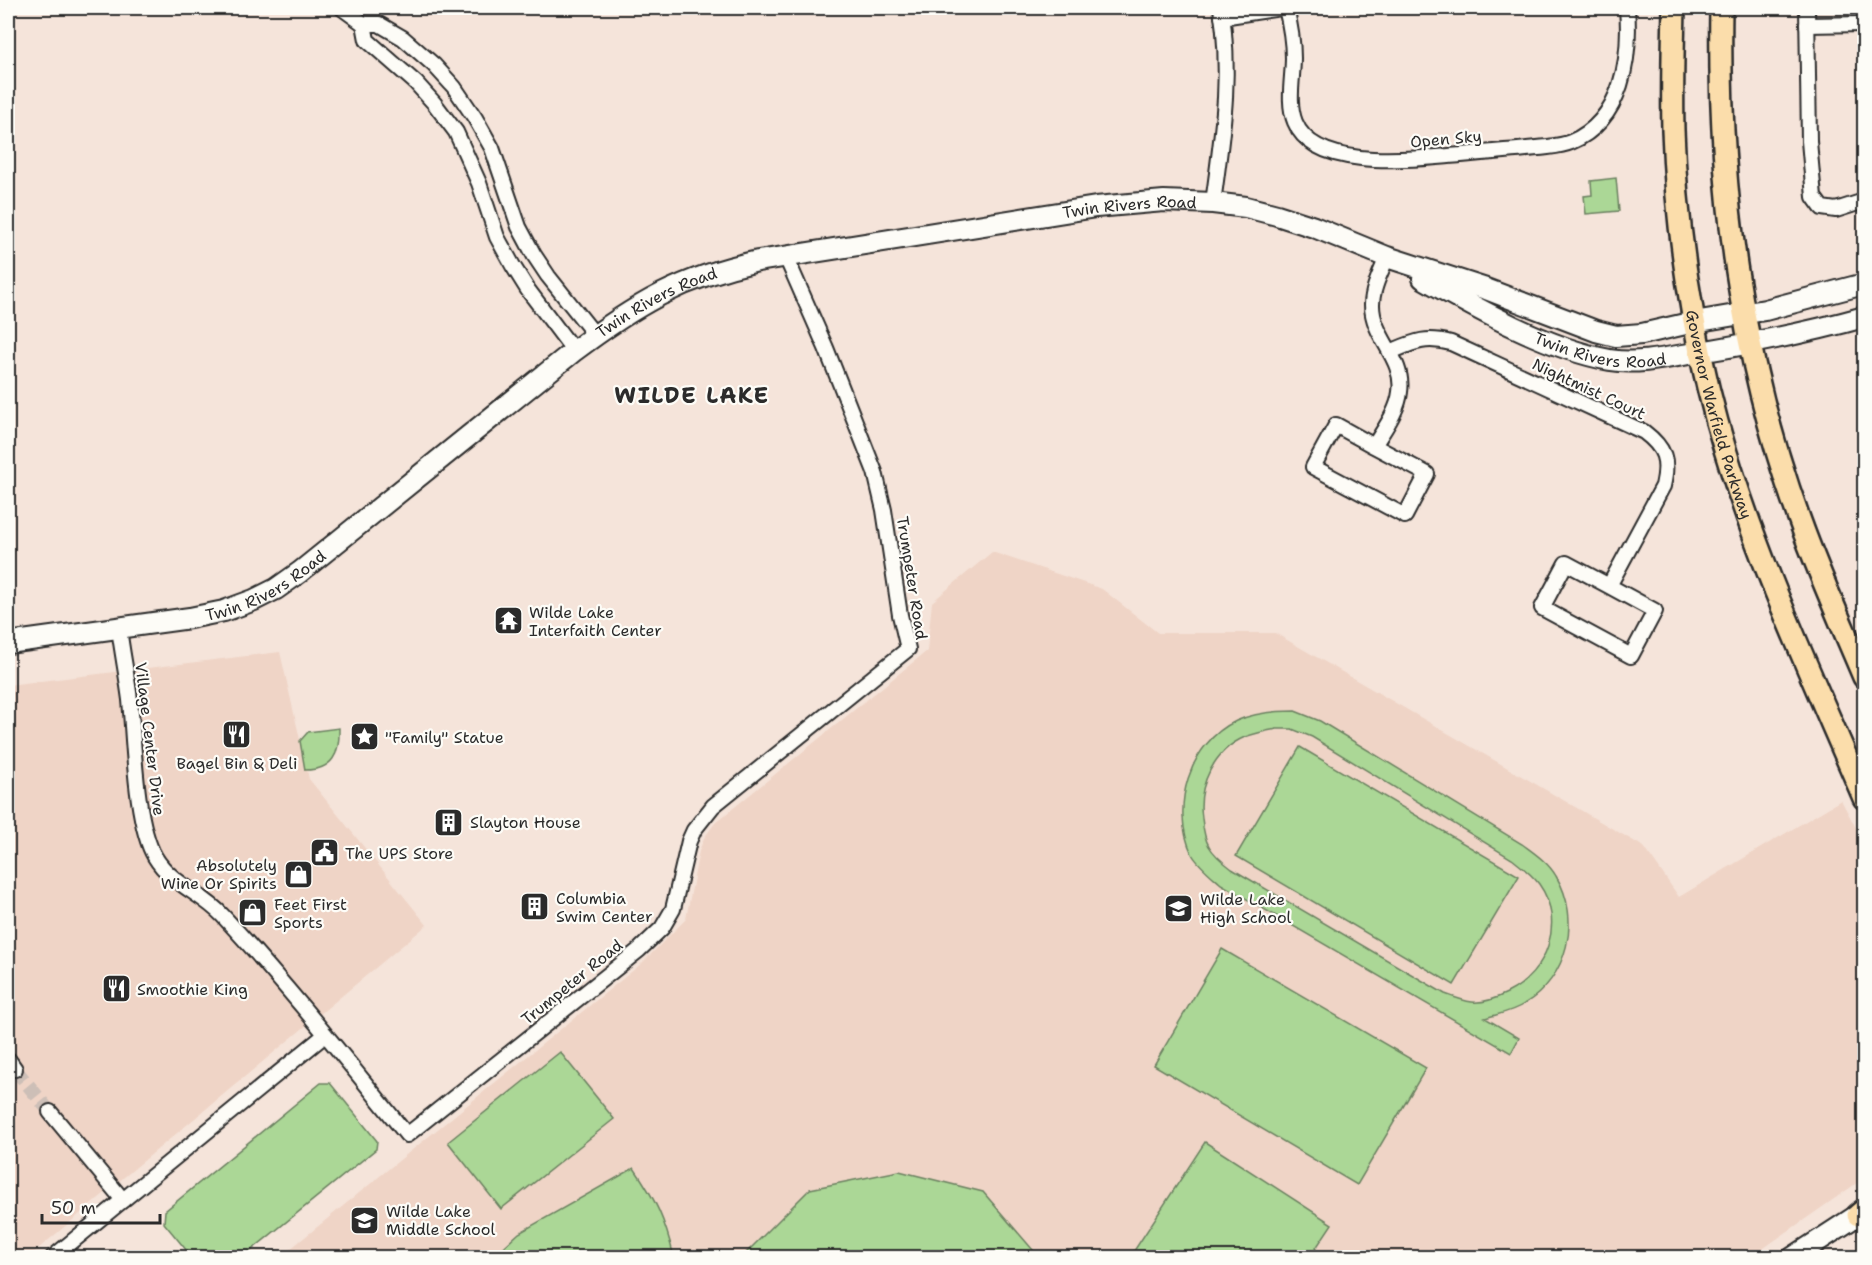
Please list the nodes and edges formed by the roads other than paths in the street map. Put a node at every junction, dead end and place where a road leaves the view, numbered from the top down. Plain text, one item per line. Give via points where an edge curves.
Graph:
1 (342, 8) edge
2 (1281, 8) edge
3 (1286, 8) edge
4 (1627, 8) edge
5 (1674, 8) edge
6 (1721, 8) edge
7 (1807, 8) edge
8 (1222, 12) edge
9 (364, 24) junction
10 (1864, 24) edge
11 (1806, 25) junction
12 (1864, 201) edge
13 (1213, 203) junction
14 (786, 257) junction
15 (1387, 257) junction
16 (1864, 284) edge
17 (1743, 314) junction
18 (1864, 317) edge
19 (1694, 322) junction
20 (595, 335) junction
21 (1749, 344) junction
22 (574, 351) junction
23 (1390, 352) junction
24 (1701, 352) junction
25 (1374, 446) junction
26 (1609, 586) junction
27 (118, 628) junction
28 (8, 643) edge
29 (1864, 677) edge
30 (1864, 798) edge
31 (325, 1035) junction
32 (50, 1112) tunnel mouth
33 (123, 1200) junction
34 (1862, 1212) edge
35 (52, 1257) edge
36 (1792, 1257) edge

1 - 9 street
2 - 8 street
3 - 4 street, Open Sky via 1293,55 1291,108 1295,123 1318,146 1338,154 1395,160 1548,147 1584,135 1599,122 1618,91 1624,73
5 - 19 main road, Governor Warfield Parkway via 1673,131
6 - 17 main road via 1722,136
7 - 11 street
8 - 13 street via 1226,98
9 - 20 street via 379,24 403,38 454,87 492,148 519,227 534,255
9 - 22 street via 367,40 416,83 456,132 497,237 528,290
10 - 11 street
11 - 12 street via 1814,197 1822,208 1836,210
13 - 14 street, Twin Rivers Road via 1164,201 1095,207
13 - 15 street, Twin Rivers Road via 1277,215
14 - 20 street, Twin Rivers Road via 724,268 682,283
14 - 31 street, Trumpeter Road via 874,472 908,649 702,818 689,841 673,909 662,928 407,1135
15 - 19 street, Twin Rivers Road via 1596,332 1616,336 1641,334
15 - 23 street via 1372,306
15 - 24 street, Twin Rivers Road via 1476,308 1564,348 1612,360 1645,361
16 - 17 street, Twin Rivers Road
17 - 19 street, Twin Rivers Road
17 - 21 main road
18 - 21 street, Twin Rivers Road
19 - 24 main road, Governor Warfield Parkway
20 - 22 street, Twin Rivers Road
21 - 24 street, Twin Rivers Road
21 - 29 main road via 1800,522
22 - 27 street, Twin Rivers Road via 276,589 224,611
23 - 25 street via 1398,366 1400,391
23 - 26 street, Nightmist Court via 1426,339 1451,343 1654,440 1665,457 1664,486
24 - 30 main road, Governor Warfield Parkway via 1716,420 1753,536
25 - 25 street via 1427,474 1405,516 1313,467 1336,425
26 - 26 street via 1655,611 1631,656 1542,608 1566,563
27 - 28 street, Twin Rivers Road
27 - 31 street, Village Center Drive via 141,812 154,857 171,877 220,913
31 - 33 street
32 - 33 street
33 - 35 street
34 - 36 street

